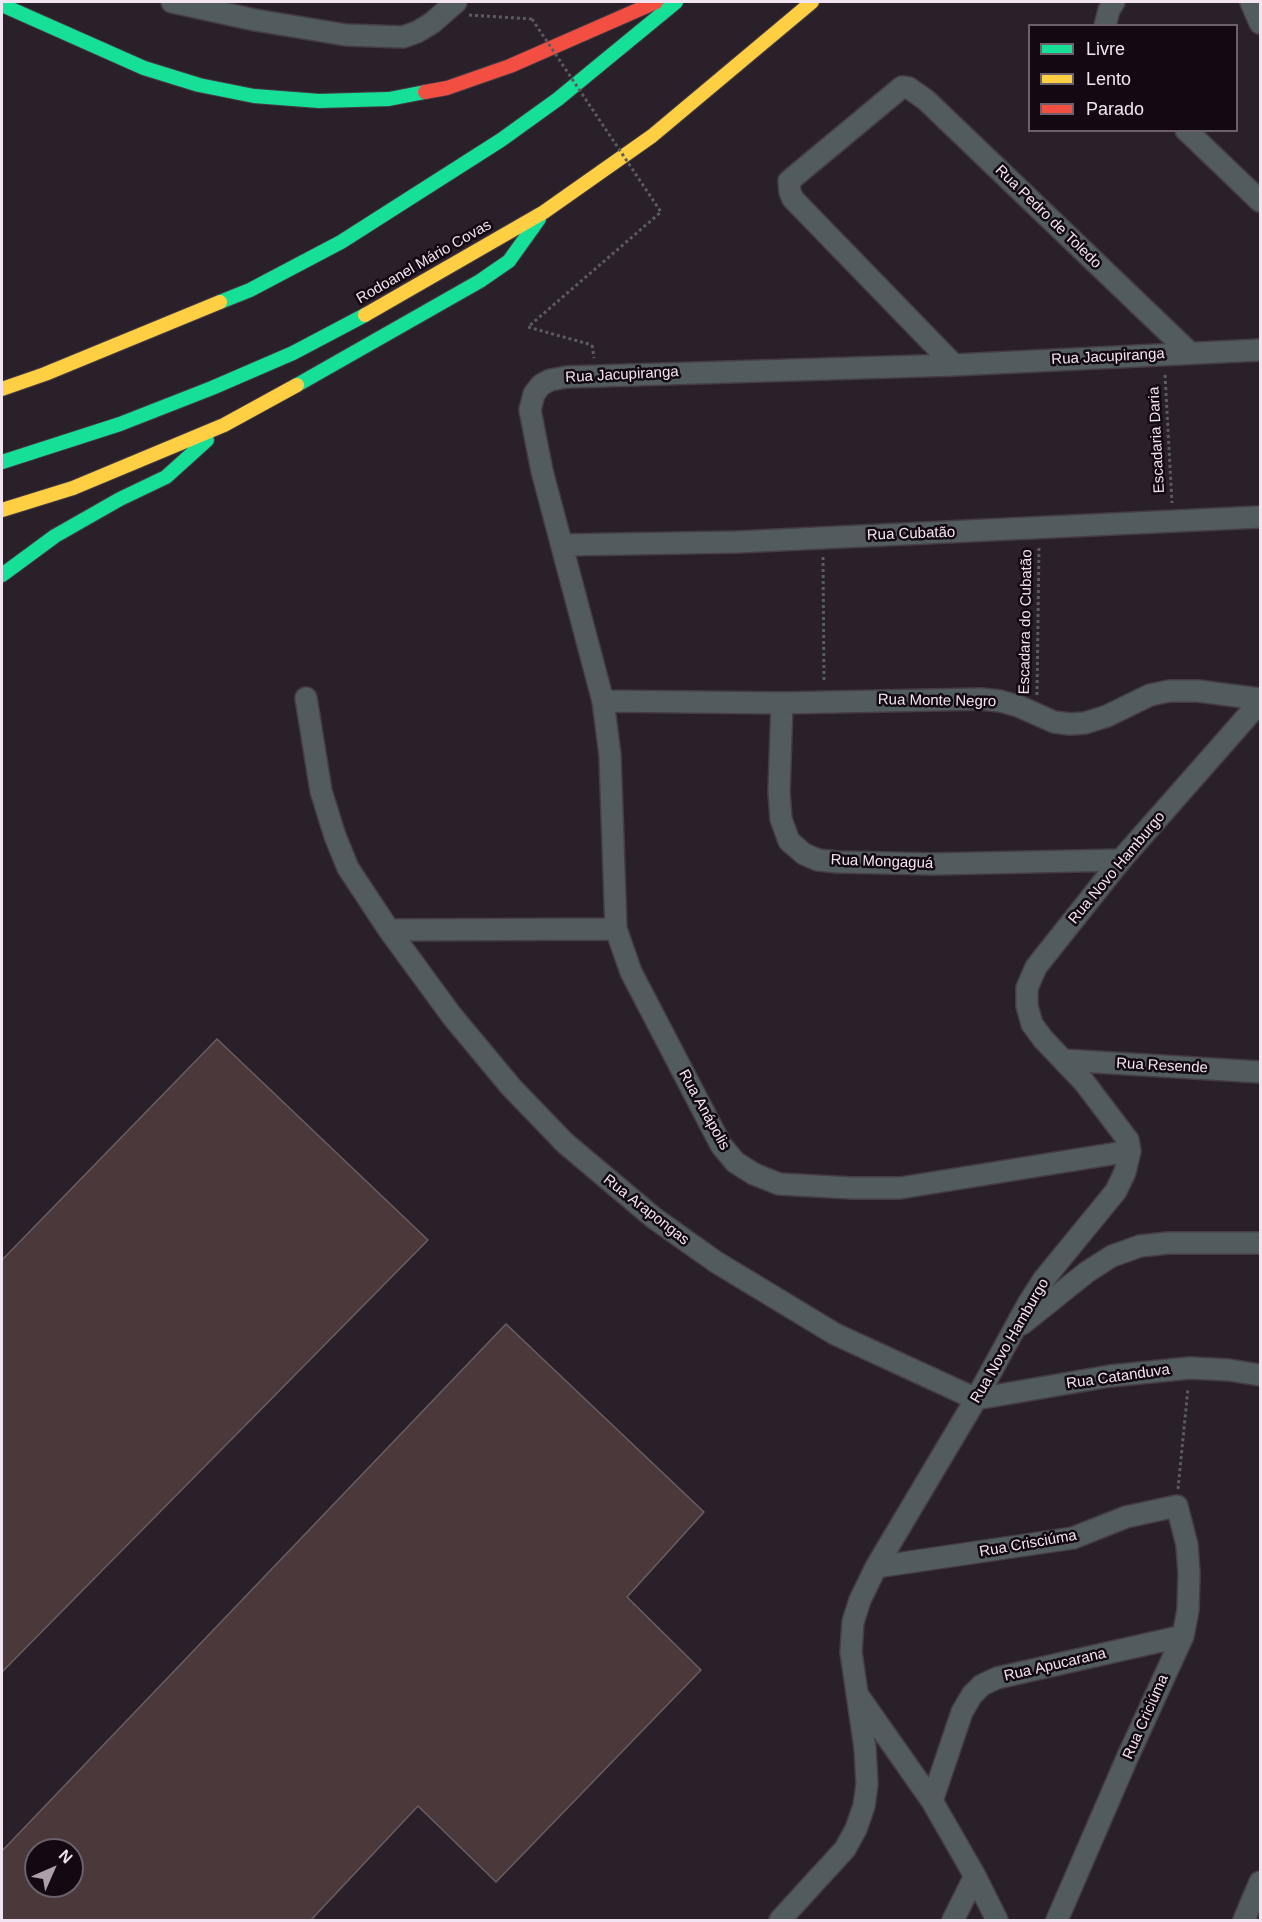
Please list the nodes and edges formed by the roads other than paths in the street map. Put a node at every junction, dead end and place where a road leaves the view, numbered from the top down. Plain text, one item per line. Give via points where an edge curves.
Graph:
1 (179, 2) edge
2 (656, 2) edge
3 (676, 2) edge
4 (812, 2) edge
5 (1114, 2) edge
6 (1251, 2) edge
7 (2, 4) edge
8 (450, 7) edge
9 (1260, 23) edge
10 (1106, 24) edge
11 (1188, 132) edge
12 (1260, 201) edge
13 (544, 212) junction
14 (1260, 350) edge
15 (1190, 353) junction
16 (954, 365) junction
17 (2, 389) edge
18 (224, 425) junction
19 (2, 462) edge
20 (2, 510) edge
21 (1260, 517) edge
22 (562, 545) junction
23 (2, 575) edge
24 (306, 698) dead end
25 (603, 701) junction
26 (1260, 701) edge
27 (782, 703) junction
28 (1121, 860) junction
29 (616, 929) junction
30 (389, 930) junction
31 (1063, 1060) junction
32 (1260, 1072) edge
33 (1130, 1151) junction
34 (1260, 1243) edge
35 (1014, 1331) junction
36 (1260, 1375) edge
37 (976, 1399) junction
38 (1177, 1506) joint
39 (876, 1567) junction
40 (1183, 1636) junction
41 (857, 1694) junction
42 (932, 1801) junction
43 (975, 1876) junction
44 (1260, 1884) edge
45 (780, 1920) edge
46 (953, 1920) edge
47 (997, 1920) edge
48 (1057, 1920) edge
49 (1244, 1920) edge

1 - 8 street via 255,20 379,37 403,37 417,32
2 - 7 highway via 510,66 447,88 389,99 319,101 254,96 199,85 144,68
3 - 17 highway via 558,99 501,140 341,242 250,290
4 - 13 highway, Rodoanel Mário Covas via 652,136
5 - 10 street
6 - 9 street
11 - 12 street
13 - 18 highway via 509,261 492,273 367,348
13 - 19 highway, Rodoanel Mário Covas via 292,353 120,424
14 - 15 street, Rua Jacupiranga
15 - 16 street, Rua Jacupiranga
15 - 16 street, Rua Pedro de Toledo via 926,100 902,87 789,180 790,192
16 - 22 street, Rua Jacupiranga via 550,380 534,394 530,410
18 - 20 highway via 74,488
18 - 23 highway via 166,477 55,536
21 - 22 street, Rua Cubatão via 736,542
22 - 25 street, Rua Jacupiranga
24 - 30 street, Rua Arapongas via 321,791 335,836 348,868
25 - 27 street, Rua Monte Negro
25 - 29 street, Rua Jacupiranga via 610,755
26 - 27 street, Rua Monte Negro via 1198,691 1169,691 1150,695 1107,716 1070,724 1054,722 1000,700
26 - 28 street, Rua Novo Hamburgo
27 - 28 street, Rua Mongaguá via 781,819 789,841 804,854 818,860 850,863
28 - 31 street, Rua Novo Hamburgo via 1036,967 1027,988 1032,1024
29 - 30 street
29 - 33 street, Rua Anápolis via 631,972 721,1145 735,1162 754,1174 779,1184 900,1188
30 - 37 street, Rua Arapongas via 452,1016 511,1087 565,1143 654,1218 716,1262 835,1334
31 - 32 street, Rua Resende
31 - 33 street, Rua Novo Hamburgo via 1115,1120
33 - 35 street, Rua Novo Hamburgo via 1116,1191 1044,1279
34 - 35 street via 1168,1243 1140,1246 1112,1256
35 - 37 street, Rua Novo Hamburgo
36 - 37 street, Rua Catanduva via 1190,1368 1110,1376
37 - 39 street, Rua Novo Hamburgo
38 - 39 street, Rua Crisciúma via 1126,1517 1073,1538
38 - 40 street, Rua Criciúma via 1189,1573
39 - 41 street, Rua Novo Hamburgo via 853,1622 851,1652
40 - 42 street, Rua Apucarana via 997,1678 982,1685 962,1712
40 - 48 street, Rua Criciúma
41 - 42 street
41 - 45 street, Rua Novo Hamburgo via 865,1748 864,1806 845,1849
42 - 43 street
43 - 46 street
43 - 47 street
44 - 49 street

